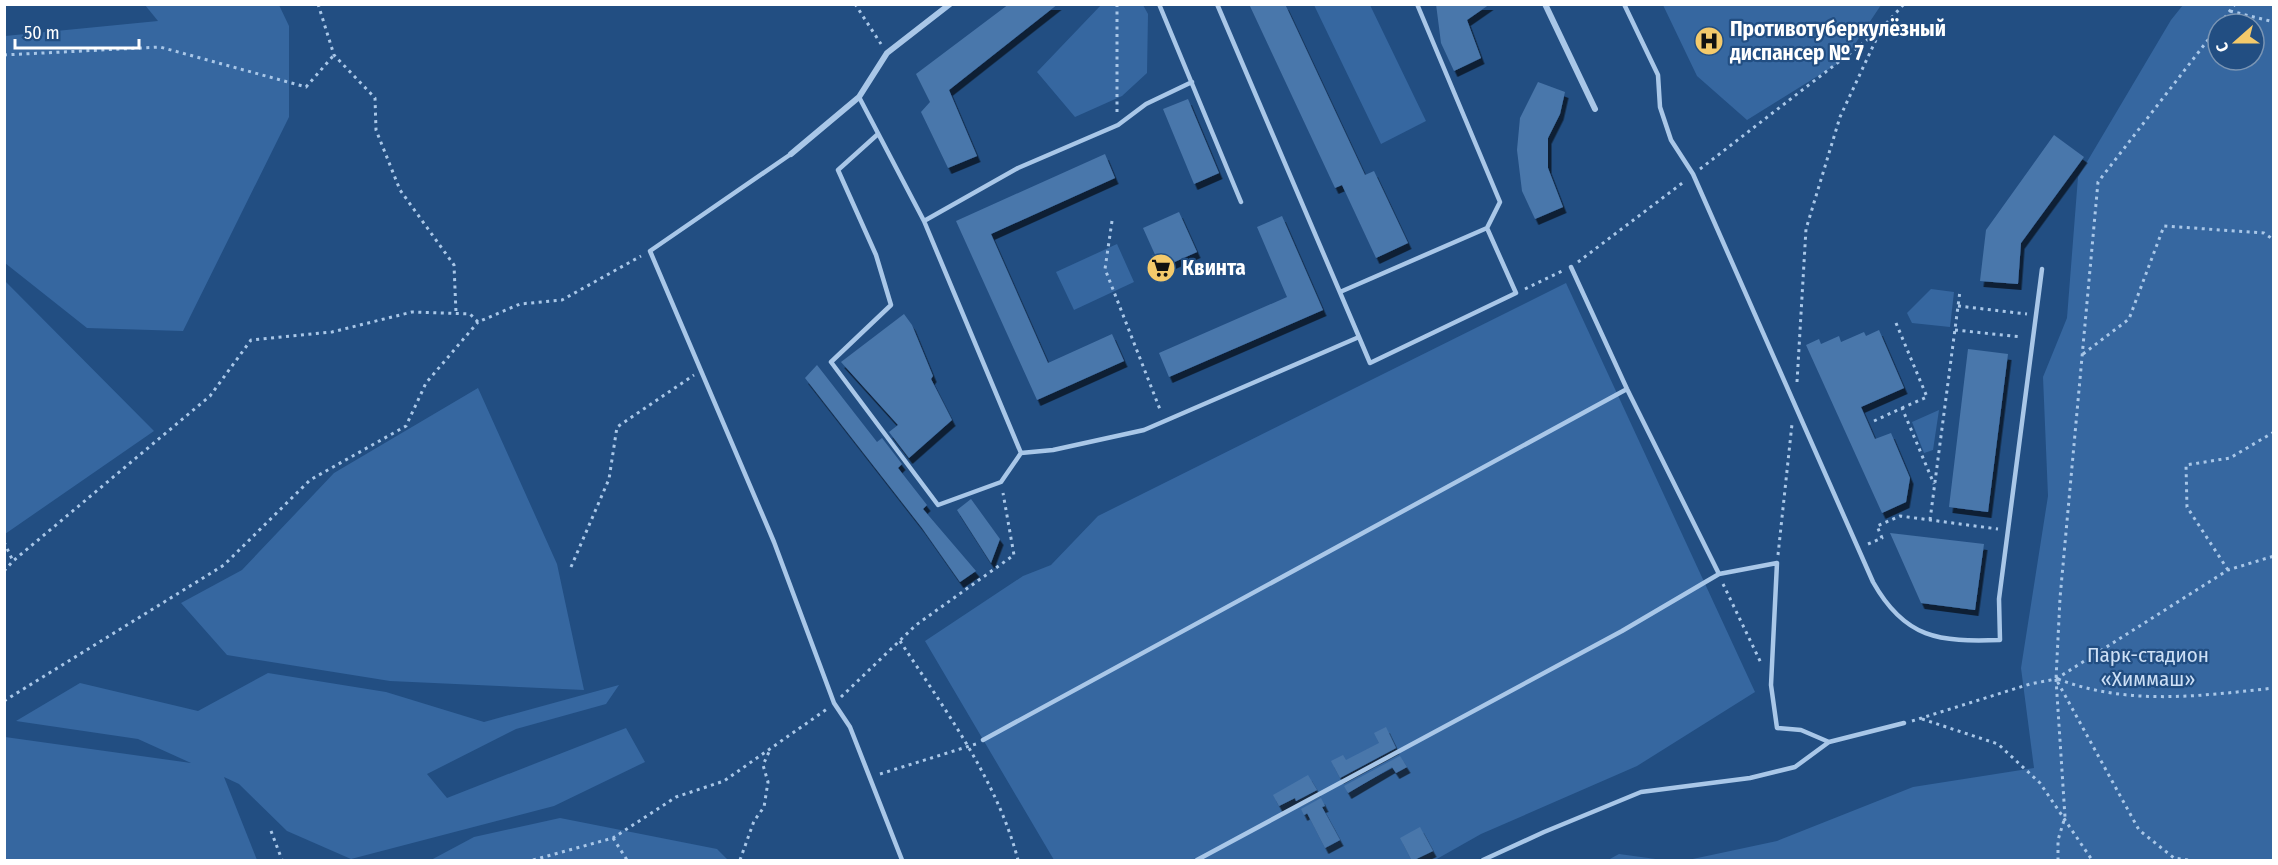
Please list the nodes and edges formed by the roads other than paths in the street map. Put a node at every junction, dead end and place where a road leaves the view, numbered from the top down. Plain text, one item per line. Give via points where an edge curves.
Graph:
1 (950, 4) edge
2 (1159, 4) edge
3 (1217, 4) edge
4 (1417, 4) edge
5 (1545, 4) edge
6 (1624, 4) edge
7 (1192, 82) junction
8 (858, 97) junction
9 (1595, 109) dead end
10 (878, 134) junction
11 (791, 154) joint
12 (1241, 202) dead end
13 (924, 221) junction
14 (1487, 228) junction
15 (1571, 267) road end
16 (2042, 269) dead end
17 (1340, 292) junction
18 (1359, 337) junction
19 (1627, 389) junction
20 (1022, 453) junction
21 (1719, 574) junction
22 (1904, 723) road end
23 (983, 740) road end
24 (1828, 742) junction
25 (902, 861) edge
26 (1197, 861) edge
27 (1483, 861) edge

1 - 8 street via 887,53
2 - 7 lane
3 - 17 lane
4 - 14 lane via 1500,202
5 - 9 street
6 - 16 lane via 1658,75 1660,107 1671,140 1693,174 1858,549 1883,600 1899,619 1922,634 1958,641 2000,640 1999,599
7 - 12 lane
7 - 13 lane via 1146,104 1118,125 1018,168
8 - 10 lane
8 - 11 street
10 - 13 lane
10 - 20 lane via 838,170 876,255 891,305 831,362 938,505 1001,482
11 - 25 lane via 650,251 774,542 834,703 850,727
13 - 20 lane
14 - 17 lane
14 - 18 lane via 1516,293 1370,363
15 - 19 lane
17 - 18 lane
18 - 20 lane via 1144,430
19 - 21 lane
19 - 23 lane
21 - 24 lane via 1777,563 1771,686 1777,728 1801,730
21 - 26 lane via 1622,631
22 - 24 lane
24 - 27 lane via 1795,767 1750,778 1641,792 1544,831

